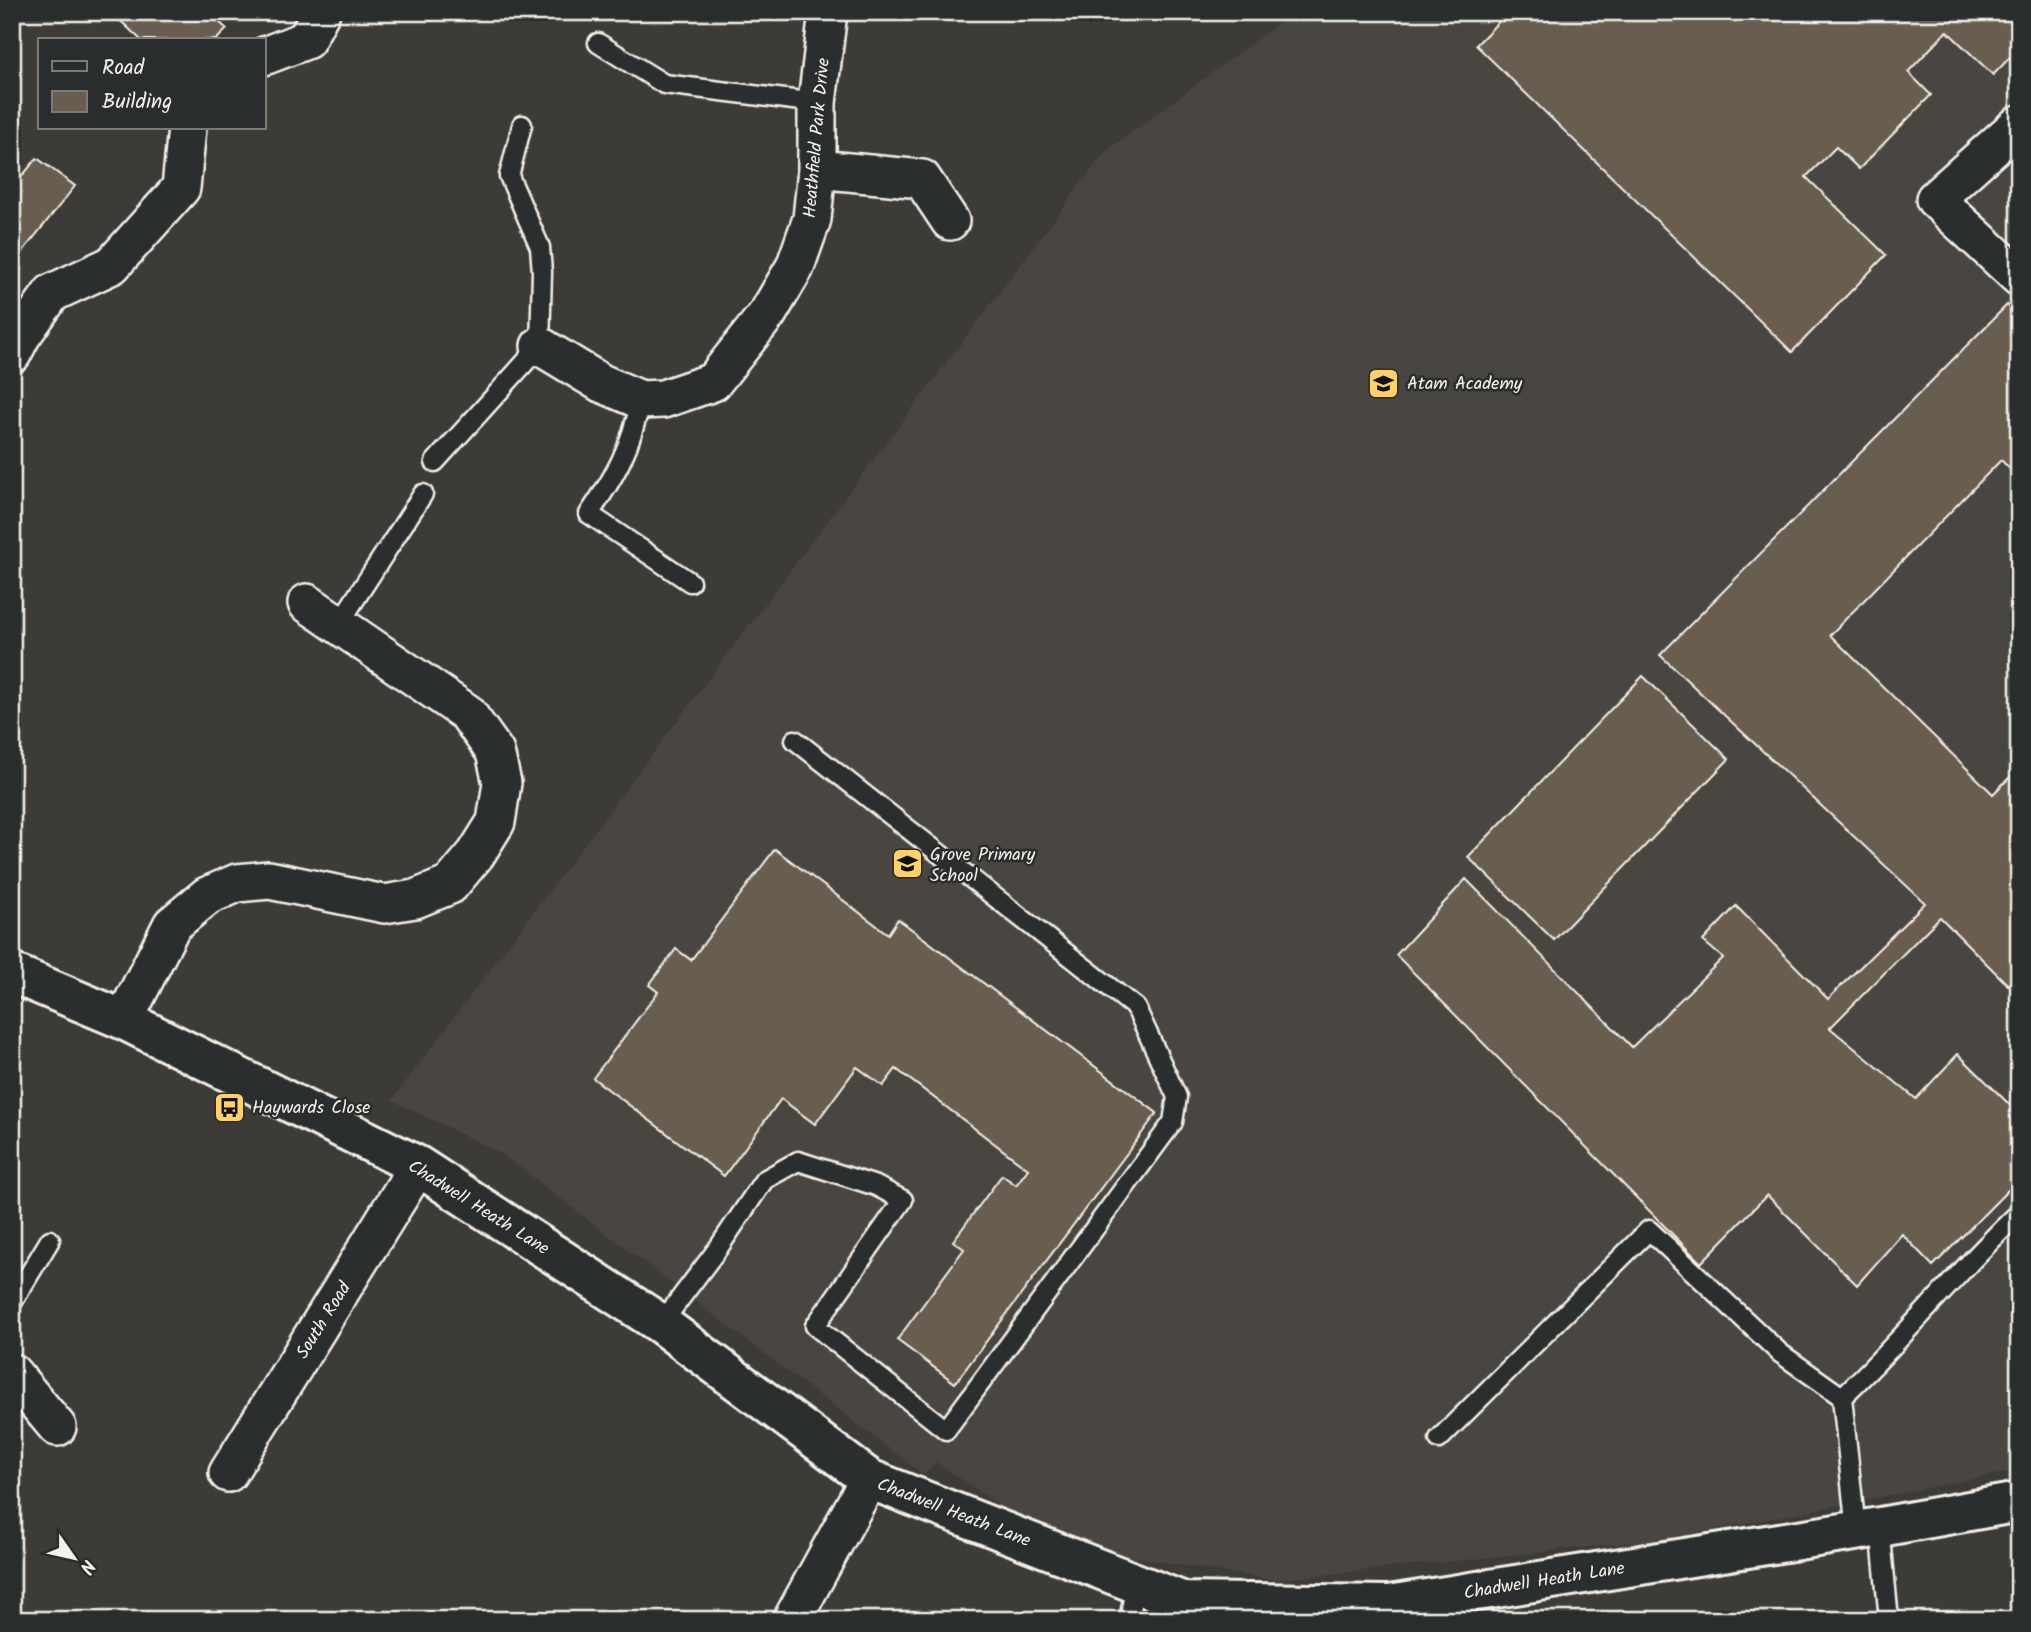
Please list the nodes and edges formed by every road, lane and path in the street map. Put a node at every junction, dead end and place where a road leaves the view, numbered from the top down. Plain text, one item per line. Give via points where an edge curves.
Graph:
1 (321, 12) edge
2 (828, 12) edge
3 (598, 43) dead end
4 (266, 55) edge
5 (817, 103) junction
6 (2019, 124) edge
7 (522, 125) dead end
8 (187, 130) edge
9 (817, 169) junction
10 (950, 221) dead end
11 (2019, 277) edge
12 (540, 346) junction
13 (12, 354) edge
14 (641, 400) junction
15 (435, 462) dead end
16 (423, 494) dead end
17 (690, 582) dead end
18 (307, 603) dead end
19 (339, 624) junction
20 (795, 740) dead end
21 (12, 973) edge
22 (124, 1020) junction
23 (418, 1166) junction
24 (2019, 1213) edge
25 (50, 1240) dead end
26 (12, 1303) edge
27 (661, 1324) junction
28 (12, 1373) edge
29 (1842, 1397) junction
30 (57, 1427) dead end
31 (1439, 1439) dead end
32 (228, 1473) dead end
33 (869, 1479) junction
34 (2019, 1502) edge
35 (1868, 1529) junction
36 (1136, 1583) junction
37 (1390, 1613) edge
38 (792, 1620) edge
39 (1129, 1620) edge
40 (1889, 1620) edge

1 - 4 street via 306,40
2 - 5 street, Heathfield Park Drive
3 - 5 lane via 664,85
5 - 9 street, Heathfield Park Drive
6 - 11 street via 1935,199
7 - 12 lane via 509,176 540,247
8 - 13 street via 181,188 112,265 52,293
9 - 10 street via 922,179
9 - 14 street, Heathfield Park Drive via 812,219 795,267 768,313 713,382 663,399
12 - 14 street via 601,383
12 - 15 lane
14 - 17 lane via 622,462 589,514
16 - 19 lane
18 - 19 street
19 - 22 street via 467,713 495,752 502,783 496,822 450,886 415,900 384,904 269,880 237,883 207,896 172,925
20 - 27 lane via 1136,1008 1177,1097 1173,1122 946,1430 815,1326 904,1200 876,1186 799,1160 764,1180
21 - 22 street, Chadwell Heath Lane
22 - 23 street, Chadwell Heath Lane
23 - 27 street, Chadwell Heath Lane
23 - 32 street, South Road
24 - 29 lane
25 - 26 lane
27 - 33 street, Chadwell Heath Lane
28 - 30 street
29 - 31 lane via 1780,1353 1649,1230
29 - 35 lane
33 - 36 street, Chadwell Heath Lane
33 - 38 street
34 - 35 street, Chadwell Heath Lane
35 - 37 street, Chadwell Heath Lane
35 - 40 lane
36 - 37 street, Chadwell Heath Lane via 1184,1602
36 - 39 lane

